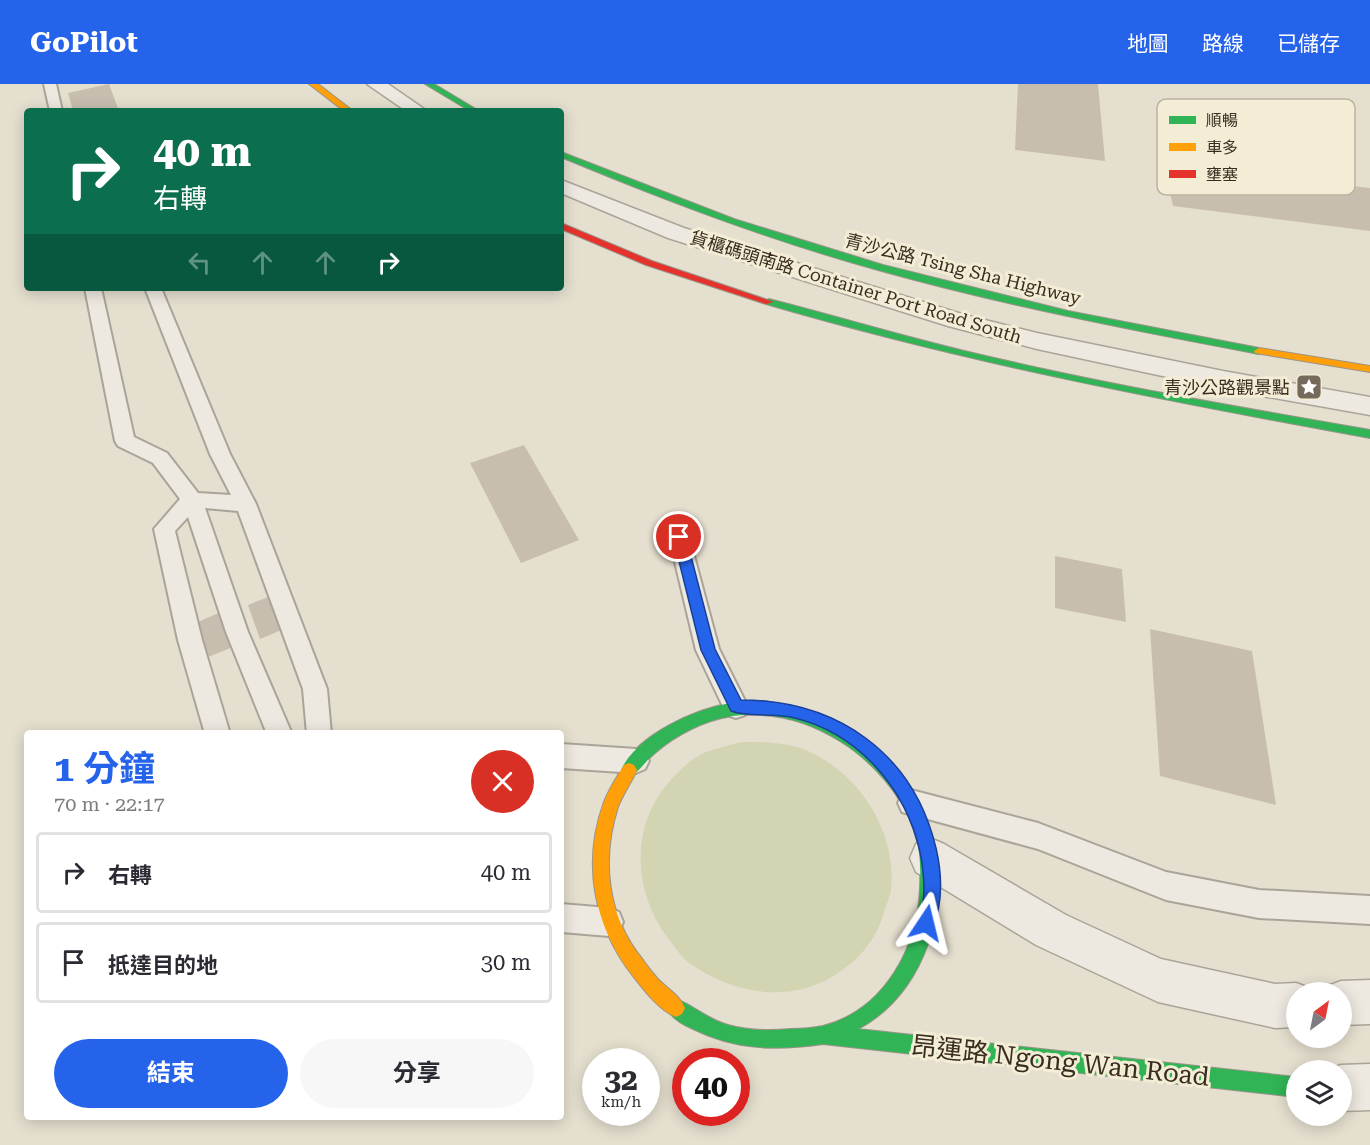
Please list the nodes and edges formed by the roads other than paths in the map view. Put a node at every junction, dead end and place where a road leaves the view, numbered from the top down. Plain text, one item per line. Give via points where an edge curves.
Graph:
1 (50, 84) edge
2 (314, 84) edge
3 (376, 84) edge
4 (429, 84) edge
5 (55, 108) edge
6 (346, 108) edge
7 (413, 108) edge
8 (470, 108) edge
9 (564, 155) edge
10 (564, 187) edge
11 (564, 227) edge
12 (94, 291) edge
13 (154, 291) edge
14 (1370, 369) edge
15 (1370, 406) edge
16 (1370, 434) edge
17 (192, 500) junction
18 (246, 504) junction
19 (679, 537) dead end
20 (736, 707) junction
21 (217, 730) edge
22 (278, 730) edge
23 (319, 730) edge
24 (564, 756) edge
25 (636, 761) junction
26 (911, 803) junction
27 (930, 858) junction
28 (1370, 910) edge
29 (564, 918) edge
30 (609, 922) junction
31 (1370, 1002) edge
32 (1352, 1003) edge
33 (1286, 1005) edge
34 (823, 1035) junction
35 (1286, 1086) edge
36 (1370, 1087) edge
37 (1352, 1088) edge

1 - 5 lane
2 - 6 main road
3 - 7 street
4 - 8 main road
9 - 14 main road, 青沙公路 Tsing Sha Highway via 703,212 926,281 1177,338
10 - 15 street, 貨櫃碼頭南路 Container Port Road South via 676,233 957,321 1223,380
11 - 16 main road via 641,260 895,339 1173,398
12 - 17 lane via 124,441 160,458
13 - 18 lane via 220,454
17 - 18 lane
17 - 21 lane via 164,529 190,640
17 - 22 lane via 237,632
18 - 23 lane via 315,689
19 - 20 lane via 708,650
20 - 25 main road, 昂運路 Ngong Wan Road via 681,724
20 - 26 main road, 昂運路 Ngong Wan Road via 794,711 849,734 873,753
24 - 25 lane
25 - 30 main road, 昂運路 Ngong Wan Road via 618,787 605,817 599,850 600,886
26 - 27 main road, 昂運路 Ngong Wan Road
26 - 28 lane via 1038,836 1166,886 1259,904
27 - 33 street via 1051,930 1158,980
27 - 34 main road, 昂運路 Ngong Wan Road via 932,901 921,945 898,984 865,1015
29 - 30 lane
30 - 34 main road, 昂運路 Ngong Wan Road via 628,960 656,994 693,1020 735,1037 758,1040 780,1042
31 - 32 street
34 - 35 main road, 昂運路 Ngong Wan Road
36 - 37 street

